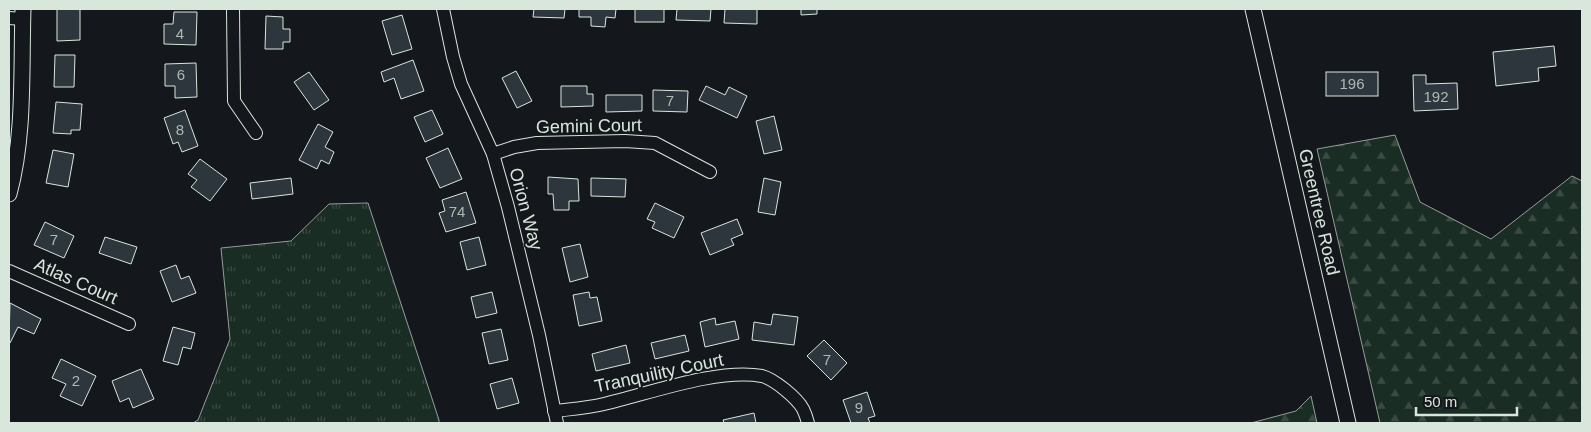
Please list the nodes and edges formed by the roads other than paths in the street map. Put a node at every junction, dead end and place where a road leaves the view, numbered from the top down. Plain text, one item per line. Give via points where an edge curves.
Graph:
1 (233, 9) edge
2 (442, 9) edge
3 (1253, 9) edge
4 (18, 15) edge
5 (256, 133) dead end
6 (493, 154) junction
7 (710, 172) dead end
8 (9, 194) edge
9 (9, 270) edge
10 (129, 324) dead end
11 (556, 417) edge
12 (808, 423) edge
13 (1348, 423) edge

1 - 5 street via 234,101
2 - 6 street, Orion Way via 461,84
3 - 13 street, Greentree Road
4 - 8 street via 19,138
6 - 7 street, Gemini Court via 537,143 655,143
6 - 11 street, Orion Way via 537,326
9 - 10 street, Atlas Court
11 - 12 street, Tranquility Court via 682,384 743,374 764,377 785,389 802,407

